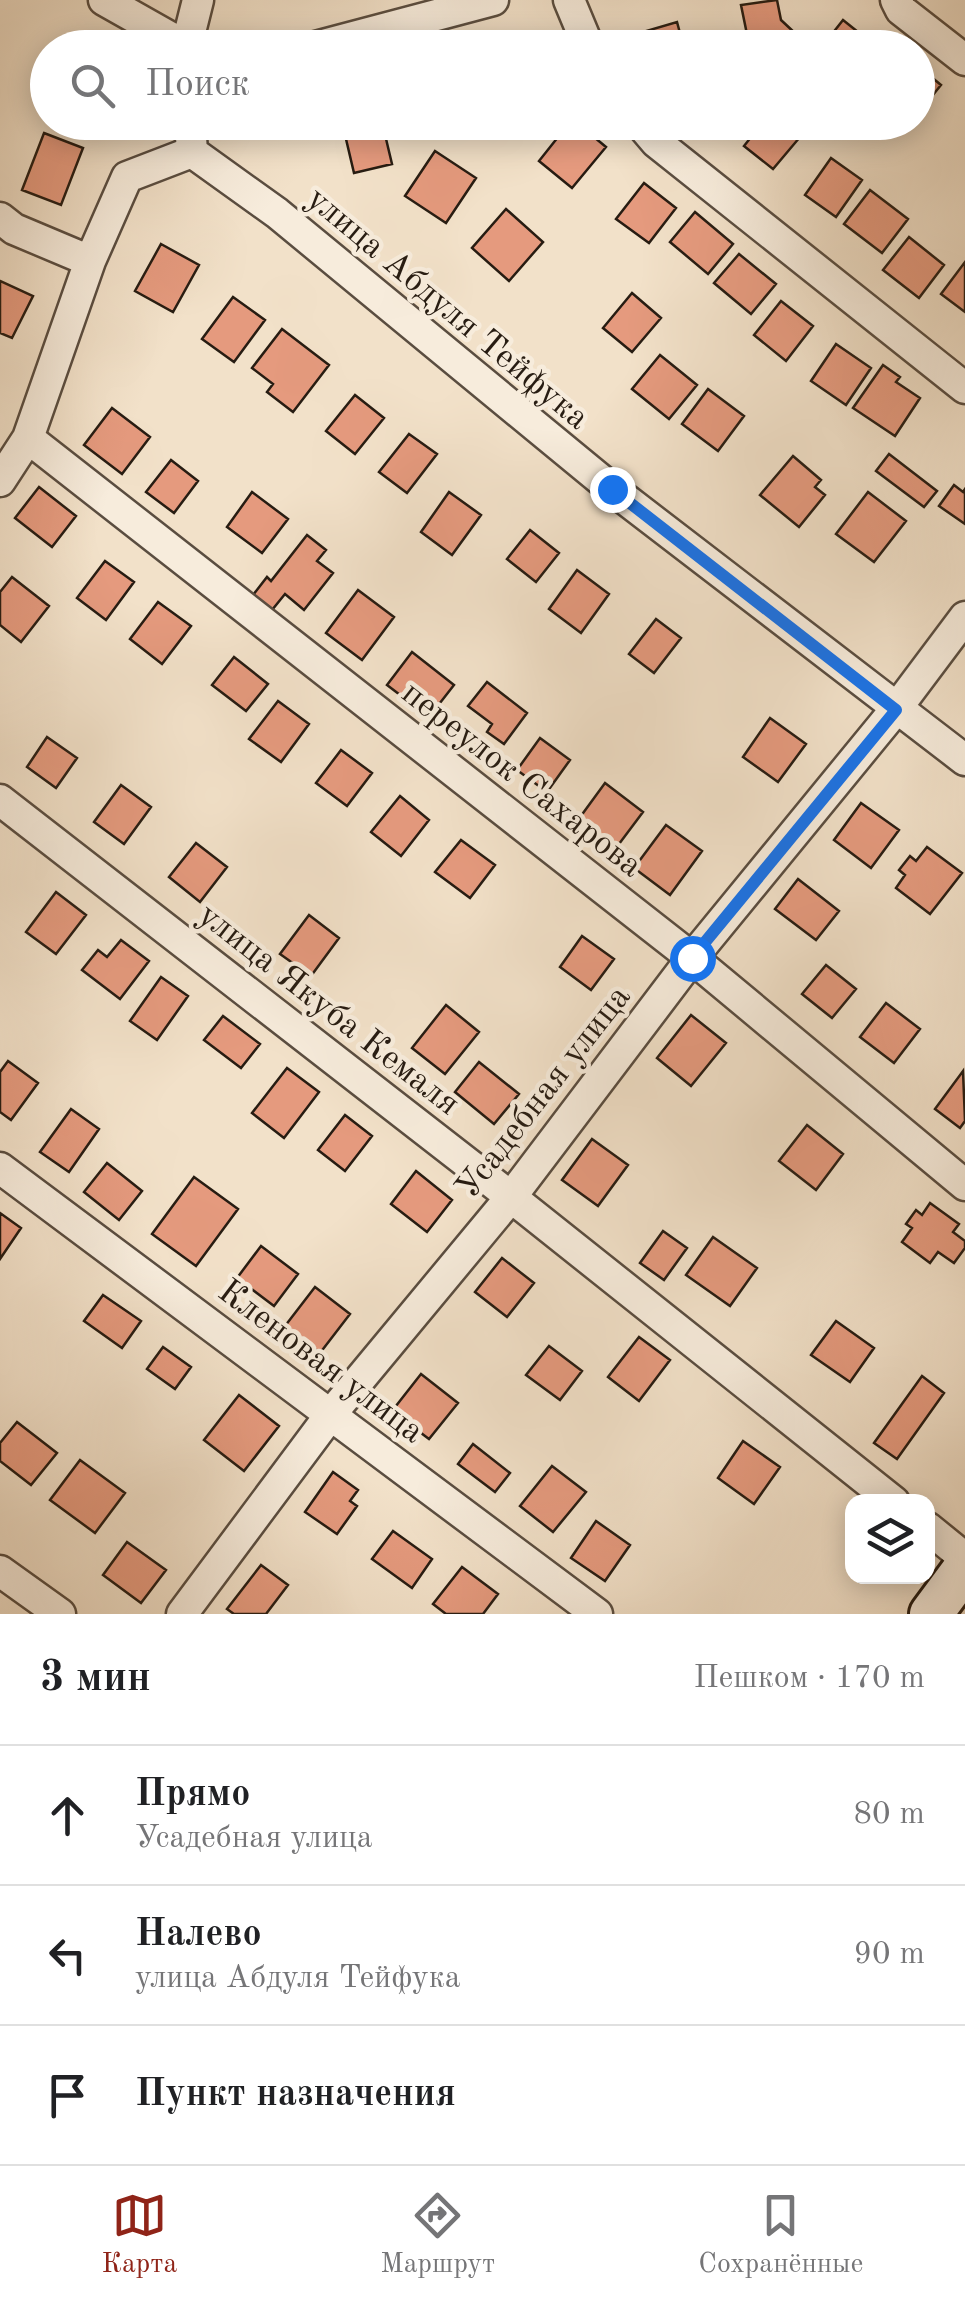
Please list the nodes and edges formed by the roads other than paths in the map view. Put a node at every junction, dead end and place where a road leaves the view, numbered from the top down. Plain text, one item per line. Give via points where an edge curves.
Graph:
1 (104, 0) edge
2 (198, 0) edge
3 (492, 0) edge
4 (569, 0) edge
5 (896, 0) edge
6 (157, 30) edge
7 (191, 30) edge
8 (380, 30) edge
9 (582, 30) edge
10 (927, 30) edge
11 (935, 37) edge
12 (965, 60) edge
13 (186, 140) edge
14 (194, 140) edge
15 (654, 140) edge
16 (0, 218) edge
17 (90, 261) junction
18 (965, 388) edge
19 (28, 438) junction
20 (0, 481) edge
21 (965, 617) edge
22 (896, 710) junction
23 (965, 760) edge
24 (0, 800) edge
25 (692, 958) junction
26 (0, 1168) edge
27 (965, 1185) edge
28 (511, 1196) junction
29 (332, 1414) junction
30 (884, 1494) edge
31 (935, 1534) edge
32 (965, 1558) edge
33 (965, 1568) edge
34 (0, 1571) edge
35 (60, 1614) edge
36 (182, 1614) edge
37 (597, 1614) edge
38 (930, 1614) edge

1 - 6 street
2 - 7 street
3 - 8 street
4 - 9 street
5 - 10 street
11 - 12 street
13 - 17 street via 127,177
14 - 22 street, улица Абдуля Тейфука via 612,489
15 - 18 street
16 - 17 street
17 - 19 street
19 - 20 street
19 - 25 street, переулок Сахарова
21 - 22 street, Усадебная улица
22 - 23 street, улица Абдуля Тейфука
22 - 25 street, Усадебная улица
24 - 28 street, улица Якуба Кемаля
25 - 27 street, переулок Сахарова
25 - 28 street, Усадебная улица
26 - 29 street, Кленовая улица
28 - 29 street, Усадебная улица
28 - 30 street, улица Якуба Кемаля
29 - 36 street, Усадебная улица
29 - 37 street, Кленовая улица
31 - 32 street
33 - 38 street
34 - 35 street

